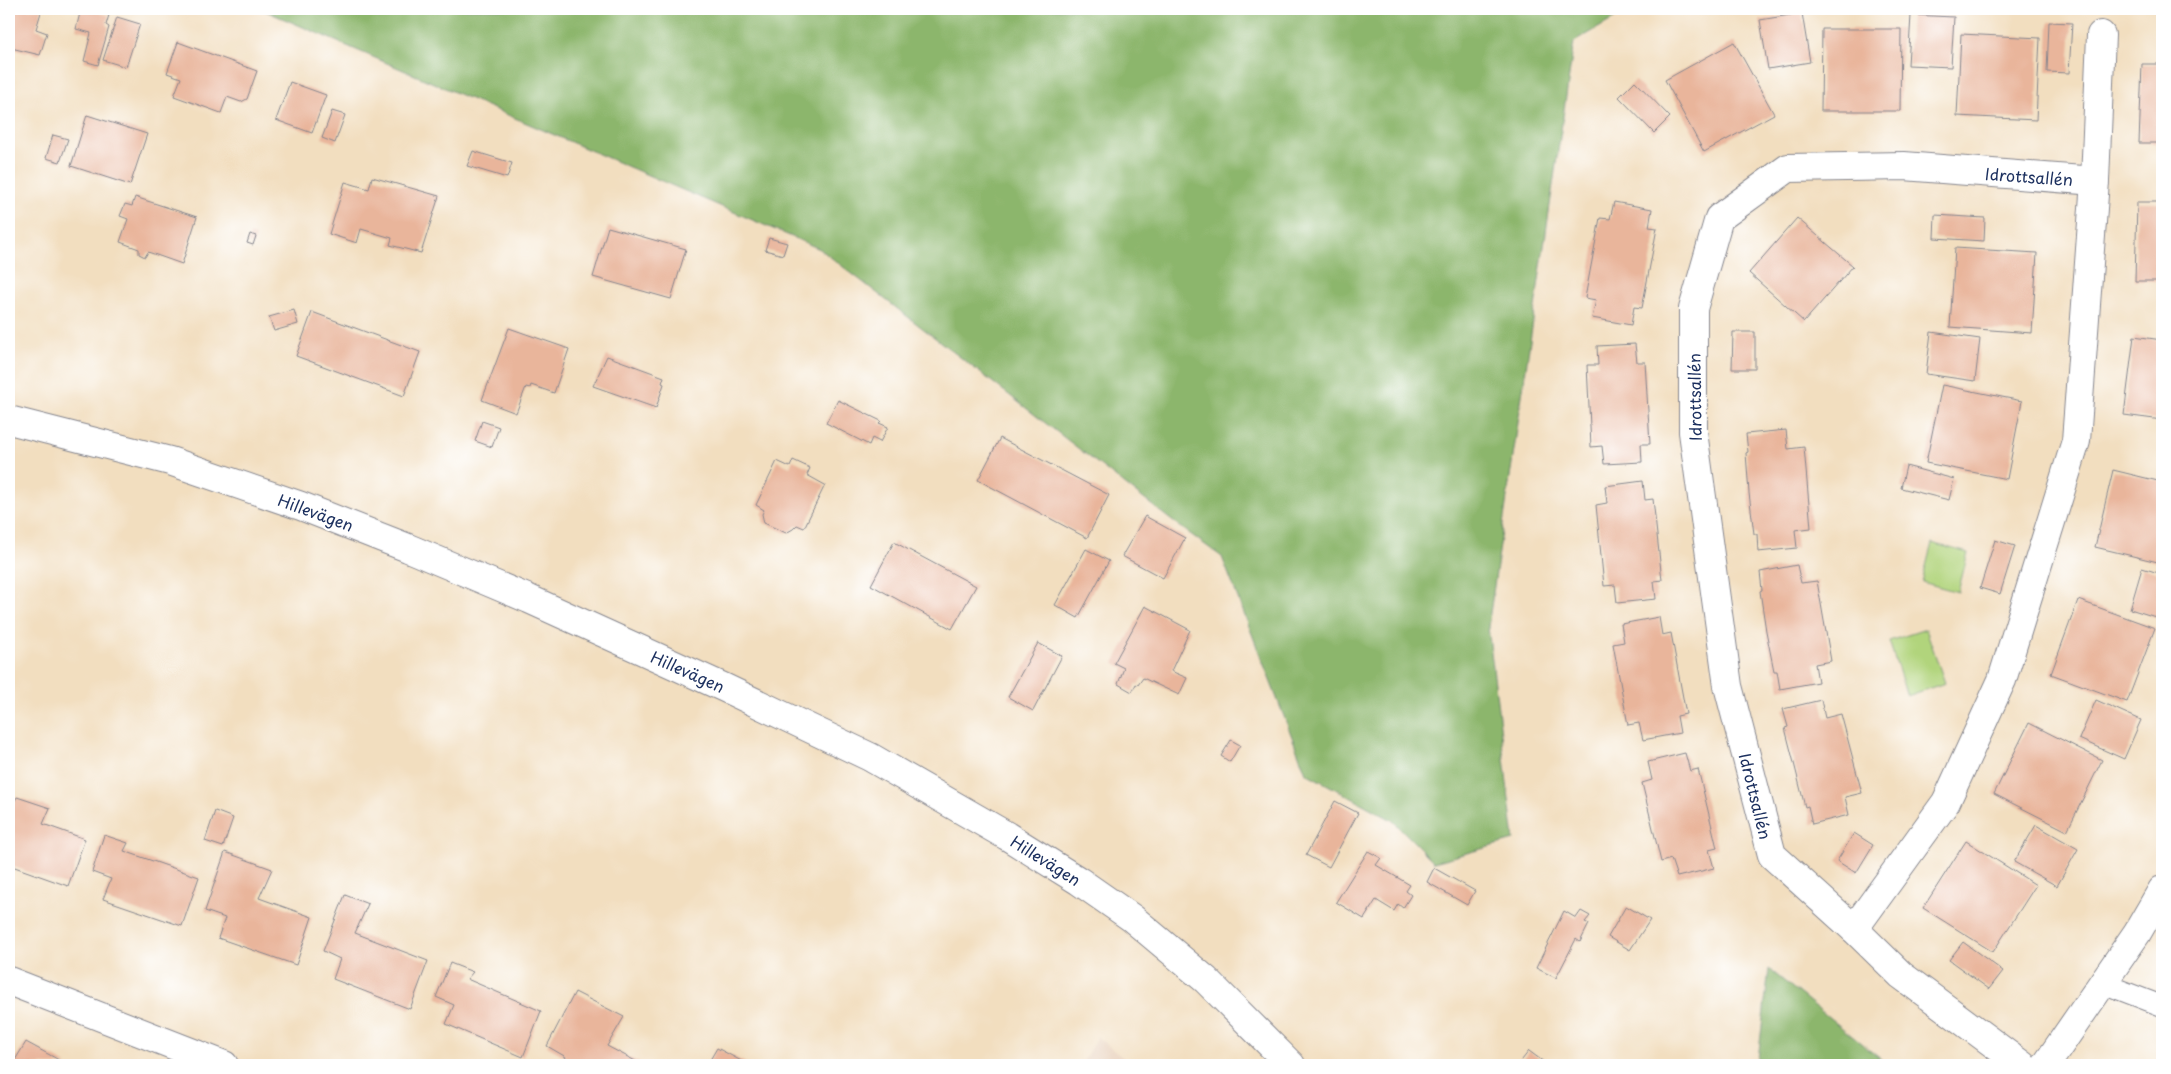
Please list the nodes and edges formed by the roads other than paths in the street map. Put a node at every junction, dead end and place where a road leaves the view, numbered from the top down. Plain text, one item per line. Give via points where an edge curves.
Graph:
1 (2102, 35) dead end
2 (2096, 181) junction
3 (9, 420) edge
4 (2162, 890) edge
5 (1854, 929) junction
6 (9, 981) edge
7 (2102, 983) junction
8 (2162, 1006) edge
9 (224, 1065) edge
10 (1291, 1065) edge
11 (2022, 1065) edge
12 (2046, 1065) edge

1 - 2 street, Idrottsallén
2 - 5 street, Idrottsallén via 2076,440 2002,680 1946,802
2 - 5 street, Idrottsallén via 1904,166 1788,168 1719,218 1693,309 1693,432 1728,686 1772,855
3 - 10 street, Hillevägen via 170,461 301,506 529,599 870,757 1007,836 1132,918 1206,980
4 - 7 street
5 - 11 street, Idrottsallén via 1901,975
6 - 9 street
7 - 8 lane
7 - 12 street

